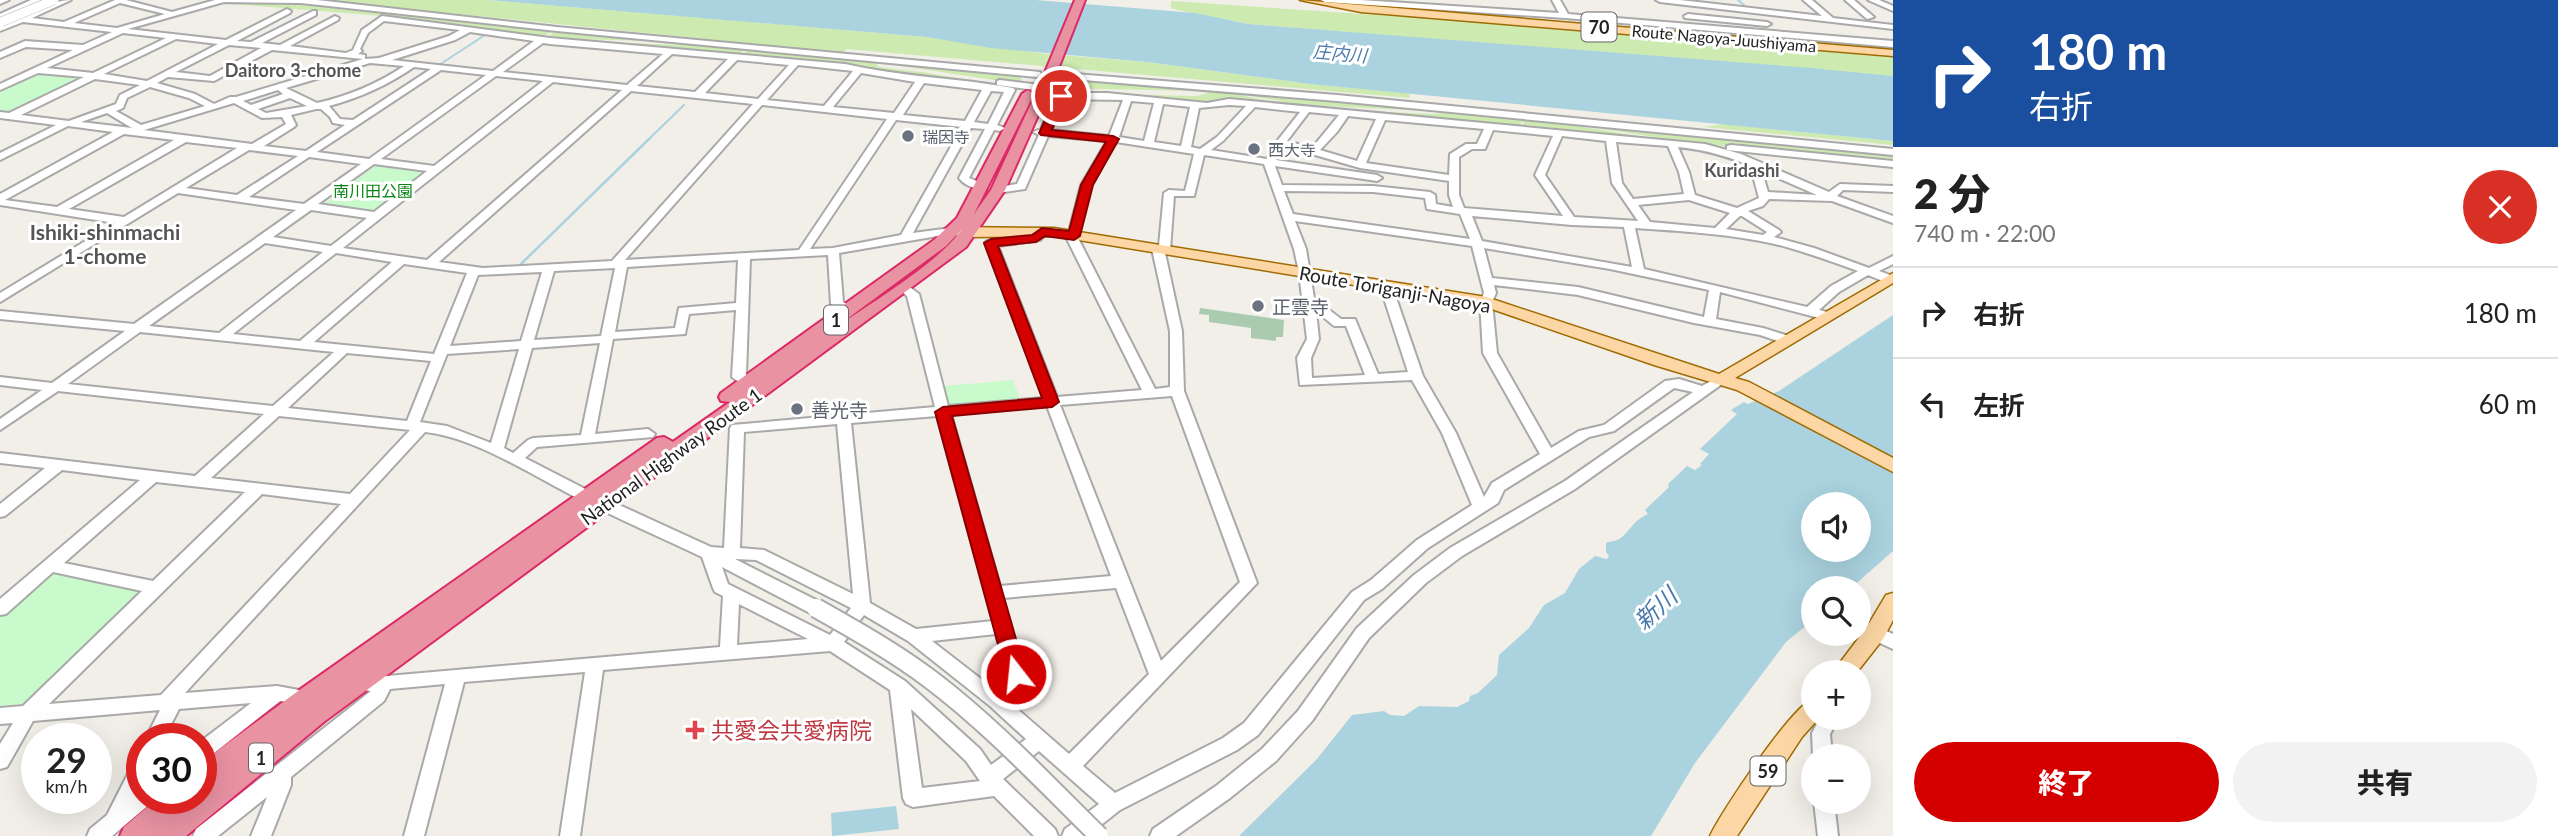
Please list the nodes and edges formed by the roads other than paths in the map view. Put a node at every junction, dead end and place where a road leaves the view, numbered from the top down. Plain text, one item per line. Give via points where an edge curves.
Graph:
1 (5, 0) edge
2 (38, 0) edge
3 (54, 0) edge
4 (67, 0) edge
5 (121, 0) edge
6 (298, 0) edge
7 (1068, 0) edge
8 (1080, 0) edge
9 (1305, 0) edge
10 (1325, 0) edge
11 (1350, 0) edge
12 (1556, 0) edge
13 (1660, 0) edge
14 (1807, 0) edge
15 (1849, 0) edge
16 (1872, 0) edge
17 (1676, 1) edge
18 (0, 2) edge
19 (1374, 2) junction
20 (1438, 4) edge
21 (1893, 9) edge
22 (287, 11) dead end
23 (172, 13) junction
24 (313, 13) dead end
25 (1825, 15) junction
26 (1565, 16) junction
27 (1688, 16) junction
28 (0, 17) edge
29 (1870, 17) junction
30 (335, 18) dead end
31 (23, 19) junction
32 (1497, 19) junction
33 (1893, 19) edge
34 (0, 23) edge
35 (66, 23) junction
36 (1697, 27) junction
37 (1893, 27) edge
38 (0, 29) edge
39 (469, 29) junction
40 (121, 30) junction
41 (1845, 32) junction
42 (174, 37) junction
43 (1893, 37) edge
44 (546, 40) junction
45 (1854, 41) junction
46 (228, 42) junction
47 (692, 42) junction
48 (1893, 44) edge
49 (253, 45) junction
50 (270, 47) junction
51 (85, 48) junction
52 (281, 48) junction
53 (670, 52) junction
54 (1893, 53) edge
55 (0, 55) edge
56 (348, 55) junction
57 (735, 57) junction
58 (370, 60) junction
59 (381, 60) junction
60 (881, 60) junction
61 (795, 63) junction
62 (413, 64) junction
63 (440, 67) junction
64 (37, 70) junction
65 (858, 71) junction
66 (497, 73) junction
67 (166, 74) junction
68 (92, 77) junction
69 (205, 78) junction
70 (552, 79) junction
71 (921, 80) junction
72 (1040, 81) junction
73 (148, 83) junction
74 (278, 86) junction
75 (989, 86) junction
76 (0, 87) edge
77 (630, 88) junction
78 (1209, 88) junction
79 (1230, 89) junction
80 (177, 90) junction
81 (290, 95) junction
82 (698, 95) junction
83 (1128, 98) junction
84 (233, 99) junction
85 (1160, 101) junction
86 (761, 102) junction
87 (1253, 104) junction
88 (1195, 105) junction
89 (212, 106) junction
90 (320, 106) junction
91 (251, 108) junction
92 (1442, 108) junction
93 (827, 109) junction
94 (1307, 109) junction
95 (1325, 109) junction
96 (108, 110) junction
97 (1346, 113) junction
98 (285, 114) junction
99 (5, 116) edge
100 (895, 116) junction
101 (1382, 116) junction
102 (1534, 117) junction
103 (0, 122) edge
104 (355, 123) junction
105 (67, 124) junction
106 (967, 124) junction
107 (1490, 126) junction
108 (995, 127) junction
109 (130, 130) junction
110 (1041, 132) junction
111 (1559, 132) junction
112 (1611, 138) junction
113 (183, 139) junction
114 (1113, 139) junction
115 (1280, 142) junction
116 (1672, 144) junction
117 (1692, 144) junction
118 (1148, 145) junction
119 (250, 147) junction
120 (1705, 147) junction
121 (1185, 152) junction
122 (1313, 152) junction
123 (1738, 152) junction
124 (1893, 152) edge
125 (307, 154) junction
126 (1199, 154) junction
127 (0, 157) edge
128 (370, 162) junction
129 (1269, 164) junction
130 (1893, 164) edge
131 (1360, 165) junction
132 (436, 169) junction
133 (1774, 172) junction
134 (1428, 177) junction
135 (1378, 179) junction
136 (1454, 179) junction
137 (990, 187) junction
138 (1845, 187) junction
139 (1278, 188) junction
140 (1893, 189) edge
141 (176, 190) junction
142 (1763, 194) junction
143 (1430, 195) junction
144 (1690, 197) junction
145 (239, 198) junction
146 (1833, 198) junction
147 (1817, 199) junction
148 (0, 200) edge
149 (1893, 200) edge
150 (1630, 202) junction
151 (307, 207) junction
152 (1807, 207) dead end
153 (58, 211) junction
154 (1738, 211) junction
155 (1462, 212) junction
156 (377, 216) junction
157 (1289, 217) junction
158 (1893, 220) edge
159 (125, 221) junction
160 (1572, 222) junction
161 (1629, 225) junction
162 (1647, 226) junction
163 (960, 232) junction
164 (1042, 232) junction
165 (1717, 232) junction
166 (1072, 235) junction
167 (905, 238) junction
168 (263, 239) junction
169 (1765, 239) junction
170 (1477, 244) junction
171 (333, 249) junction
172 (1161, 249) junction
173 (833, 251) junction
174 (802, 253) junction
175 (744, 257) junction
176 (1893, 259) edge
177 (401, 260) junction
178 (430, 264) junction
179 (619, 264) junction
180 (549, 268) junction
181 (474, 271) junction
182 (1639, 271) junction
183 (1305, 272) junction
184 (1869, 272) junction
185 (1891, 278) edge
186 (1488, 281) junction
187 (1387, 286) junction
188 (903, 288) junction
189 (1715, 288) junction
190 (0, 298) edge
191 (1308, 299) junction
192 (1486, 302) junction
193 (742, 306) junction
194 (851, 309) junction
195 (1811, 311) junction
196 (0, 315) edge
197 (1827, 316) junction
198 (1709, 322) junction
199 (137, 329) junction
200 (221, 337) junction
201 (607, 338) junction
202 (1787, 340) junction
203 (528, 344) junction
204 (303, 345) junction
205 (344, 349) junction
206 (441, 354) junction
207 (1416, 376) junction
208 (1373, 378) junction
209 (1722, 379) junction
210 (0, 382) edge
211 (749, 383) junction
212 (55, 387) junction
213 (1178, 391) junction
214 (1703, 391) junction
215 (1151, 394) junction
216 (1052, 402) junction
217 (277, 410) junction
218 (943, 412) junction
219 (844, 419) junction
220 (417, 425) junction
221 (0, 426) edge
222 (648, 434) dead end
223 (587, 439) junction
224 (496, 450) junction
225 (1548, 455) junction
226 (0, 458) edge
227 (515, 459) junction
228 (58, 465) junction
229 (1893, 466) edge
230 (153, 476) junction
231 (199, 481) junction
232 (258, 488) junction
233 (353, 500) junction
234 (597, 501) junction
235 (1481, 507) junction
236 (0, 512) edge
237 (709, 553) junction
238 (732, 554) junction
239 (50, 566) junction
240 (1121, 581) junction
241 (156, 588) junction
242 (731, 593) junction
243 (993, 593) junction
244 (1893, 600) edge
245 (862, 607) junction
246 (0, 610) edge
247 (1002, 626) junction
248 (914, 636) junction
249 (1884, 637) edge
250 (833, 643) junction
251 (728, 653) junction
252 (1858, 660) edge
253 (595, 664) junction
254 (1157, 673) junction
255 (456, 677) junction
256 (371, 683) junction
257 (899, 686) junction
258 (276, 693) junction
259 (307, 698) junction
260 (996, 701) junction
261 (170, 702) junction
262 (29, 713) junction
263 (0, 716) edge
264 (1801, 722) edge
265 (161, 723) edge
266 (1041, 738) junction
267 (217, 739) edge
268 (0, 761) edge
269 (1071, 765) junction
270 (217, 767) edge
271 (282, 771) junction
272 (994, 783) junction
273 (1113, 804) junction
274 (149, 814) edge
275 (1825, 814) edge
276 (124, 828) edge
277 (97, 836) edge
278 (165, 836) edge
279 (203, 836) edge
280 (261, 836) edge
281 (414, 836) edge
282 (569, 836) edge
283 (1048, 836) edge
284 (1072, 836) edge
285 (1099, 836) edge
286 (1160, 836) edge
287 (1723, 836) edge
288 (1828, 836) edge

1 - 18 street
2 - 28 street
3 - 34 street, bridge
4 - 31 street
5 - 23 street
5 - 35 street
6 - 23 street via 224,1
6 - 47 street
7 - 72 highway, National Highway Route 1 / 1
8 - 72 highway, National Highway Route 1 / 1
9 - 32 main road, Route Nagoya-Juushiyama / 70
10 - 19 street
11 - 19 street
12 - 26 street
13 - 17 street
14 - 25 street
15 - 29 street
16 - 21 street
17 - 25 street
17 - 27 street
19 - 20 street
19 - 32 street
20 - 26 street
22 - 46 street
23 - 40 street
24 - 49 street
25 - 29 street
25 - 37 street
25 - 41 street
26 - 36 street
27 - 36 street
27 - 41 street
28 - 31 street
29 - 33 street
30 - 52 street
31 - 35 street
31 - 38 street
32 - 54 main road, Route Nagoya-Juushiyama / 70
35 - 40 street
36 - 45 street
39 - 44 street
39 - 56 street via 382,19 365,32 358,51
39 - 59 street
40 - 42 street
40 - 51 street
41 - 43 street
41 - 45 street
42 - 46 street
42 - 68 street
44 - 47 street
44 - 53 street
44 - 66 street
45 - 48 street
46 - 49 street
46 - 67 street
47 - 60 street
49 - 50 street
50 - 52 street
50 - 69 street
51 - 55 street via 26,44
51 - 64 street
52 - 56 street
53 - 57 street
53 - 77 street
56 - 58 street
57 - 61 street
57 - 82 street
58 - 59 street
58 - 74 street
59 - 62 street
60 - 72 street
60 - 78 street via 884,66 1075,92 1196,94
61 - 65 street
61 - 86 street
62 - 63 street
62 - 90 street via 370,88
63 - 66 street
63 - 104 street
64 - 68 street
64 - 76 street
65 - 71 street
65 - 93 street
66 - 70 street
66 - 128 street
67 - 69 street
67 - 73 street
68 - 73 street
68 - 99 street
69 - 80 street
70 - 77 street
70 - 132 street
71 - 75 street
71 - 100 street
72 - 78 street
72 - 137 highway, National Highway Route 1 / 1
73 - 80 street
73 - 96 street
74 - 81 street
74 - 84 street
75 - 106 street
75 - 108 street via 1010,90
77 - 82 street
77 - 178 street
78 - 79 street
79 - 92 street
79 - 95 street via 1232,94
80 - 89 street
81 - 90 street
81 - 91 street
82 - 86 street
83 - 85 street
83 - 110 street via 1061,96
83 - 114 street
84 - 89 street
84 - 91 street
85 - 88 street
85 - 118 street
86 - 93 street
86 - 179 street
87 - 88 street
87 - 94 street
87 - 126 street
88 - 121 street
89 - 109 street
90 - 98 street
90 - 104 street via 336,121
91 - 98 street via 265,117
92 - 95 street via 1436,112
92 - 102 street
93 - 100 street
94 - 95 street
94 - 115 street
95 - 97 street
96 - 105 street
96 - 109 street
97 - 101 street
97 - 122 street
98 - 119 street via 290,125
99 - 103 street
99 - 105 street
100 - 106 street
100 - 174 street
101 - 107 street
101 - 131 street
102 - 117 street
102 - 124 street
104 - 125 street
105 - 109 street
105 - 127 street
106 - 108 street
106 - 167 street
107 - 111 street
107 - 136 street via 1481,147 1470,146 1454,156
108 - 137 street via 964,178
109 - 113 street
109 - 148 street
110 - 114 street
110 - 137 street via 1021,187
111 - 112 street
111 - 160 street via 1541,175
112 - 116 street
112 - 150 street via 1617,183
113 - 119 street
113 - 153 street
114 - 118 street
114 - 166 street via 1087,185
115 - 122 street
115 - 129 street
116 - 120 street
116 - 144 street
117 - 120 street
117 - 123 street
118 - 121 street
119 - 125 street
119 - 141 street
120 - 123 street
121 - 126 street
122 - 131 street
123 - 130 street
123 - 133 street
125 - 128 street
125 - 145 street
126 - 129 street
126 - 172 street via 1190,194 1169,193
128 - 132 street
128 - 151 street
129 - 135 street
129 - 139 street
131 - 135 street
132 - 156 street
133 - 142 street via 1757,172
133 - 146 street
134 - 135 street
134 - 136 street
134 - 143 street
135 - 139 street
135 - 143 street
136 - 155 street via 1454,195
137 - 163 highway, National Highway Route 1 / 1 via 963,220
138 - 140 street
138 - 146 street via 1834,190
138 - 149 street
139 - 157 street
141 - 145 street
141 - 159 street
142 - 147 street
142 - 154 street via 1759,204
143 - 155 street via 1431,207
144 - 150 street
144 - 154 street
145 - 151 street
146 - 147 street
146 - 158 street
147 - 152 street
148 - 153 street
150 - 162 street
151 - 156 street
151 - 168 street
153 - 159 street
154 - 165 street
154 - 169 street via 1775,232
155 - 160 street
155 - 170 street
156 - 171 street
157 - 170 street
157 - 183 street
159 - 190 street
160 - 161 street
161 - 162 street
161 - 182 street
162 - 165 street
163 - 164 main road, Route Toriganji-Nagoya
163 - 167 street
163 - 188 highway, National Highway Route 1 / 1 via 960,244
163 - 194 highway, National Highway Route 1 / 1
164 - 166 main road, Route Toriganji-Nagoya
164 - 216 street via 1036,238 991,243
165 - 169 street
166 - 172 main road, Route Toriganji-Nagoya
166 - 215 street
167 - 173 street
168 - 171 street
168 - 199 street
169 - 184 street
170 - 182 street
170 - 186 street
171 - 177 street
171 - 200 street
172 - 183 main road, Route Toriganji-Nagoya
172 - 213 street via 1176,331
173 - 174 street
173 - 194 street via 837,304
174 - 175 street
175 - 179 street
175 - 193 street
176 - 184 street
177 - 178 street
177 - 204 street
178 - 181 street
179 - 180 street
179 - 201 street
180 - 181 street
180 - 203 street
181 - 206 street
182 - 189 street
183 - 187 main road, Route Toriganji-Nagoya
183 - 191 street
184 - 185 street
184 - 195 street via 1835,289
185 - 197 main road
186 - 192 street
186 - 198 street via 1578,291
187 - 192 main road, Route Toriganji-Nagoya
187 - 207 street
188 - 218 street via 914,294
188 - 234 highway, National Highway Route 1 / 1
189 - 195 street
189 - 198 street
191 - 208 street via 1338,323 1351,323
191 - 208 street via 1313,339 1304,358 1305,382
192 - 209 main road, Route Toriganji-Nagoya
192 - 225 street via 1490,353
193 - 201 street via 683,311 681,331
193 - 211 street via 739,377
194 - 211 highway, National Highway Route 1 / 1
195 - 197 street
196 - 199 street
197 - 202 main road
198 - 202 street
199 - 200 street
199 - 212 street
200 - 204 street
201 - 203 street
201 - 223 street
202 - 209 main road
203 - 206 street
203 - 224 street
204 - 205 street
205 - 206 street
205 - 217 street
206 - 220 street
207 - 208 street
207 - 235 street via 1449,433
209 - 214 street
209 - 229 main road, Route Toriganji-Nagoya via 1744,386
210 - 212 street
211 - 234 highway, National Highway Route 1 / 1
212 - 217 street
212 - 221 street
213 - 215 street
213 - 254 street via 1249,583
214 - 225 street via 1670,384 1609,428 1584,434
214 - 286 street via 1570,485 1456,552 1420,579 1363,634 1305,716 1269,755
215 - 216 street
216 - 218 street
216 - 240 street
217 - 220 street
217 - 231 street
218 - 219 street
218 - 243 street
219 - 238 street via 737,429
219 - 245 street
220 - 224 street
220 - 233 street
222 - 223 street
223 - 227 street via 533,443
224 - 227 street
225 - 235 street via 1497,487 1493,499
226 - 228 street
227 - 234 street
228 - 230 street
228 - 236 street
230 - 231 street
230 - 239 street
231 - 232 street
232 - 233 street
232 - 241 street
233 - 261 street
234 - 237 street
234 - 256 highway, National Highway Route 1 / 1
234 - 259 highway, National Highway Route 1 / 1
235 - 273 street via 1358,596 1251,729
237 - 238 street
237 - 242 street via 721,588
237 - 285 street, bridge via 896,654 1017,755
238 - 245 street via 758,554
239 - 241 street
239 - 246 street
240 - 243 street
240 - 254 street
241 - 262 street
242 - 250 street
242 - 251 street
243 - 247 street
244 - 249 main road
245 - 248 street
245 - 250 street
247 - 248 street
247 - 260 street via 1016,674
248 - 260 street
249 - 252 main road
250 - 251 street
250 - 257 street
251 - 253 street
253 - 255 street
253 - 282 street
254 - 269 street
255 - 256 street
255 - 281 street
256 - 259 street
256 - 271 street via 378,696
256 - 278 highway, National Highway Route 1 / 1 via 316,714
257 - 272 street via 973,755
257 - 272 street via 913,798
258 - 259 street
258 - 261 street
258 - 267 street
259 - 270 highway, National Highway Route 1 / 1
260 - 266 street
261 - 262 street
261 - 265 street
262 - 263 street
262 - 268 street
264 - 287 main road, 59
266 - 269 street
266 - 272 street
269 - 273 street
271 - 279 street
271 - 280 street
272 - 283 street
273 - 284 street
274 - 276 highway
275 - 288 street
276 - 277 street

